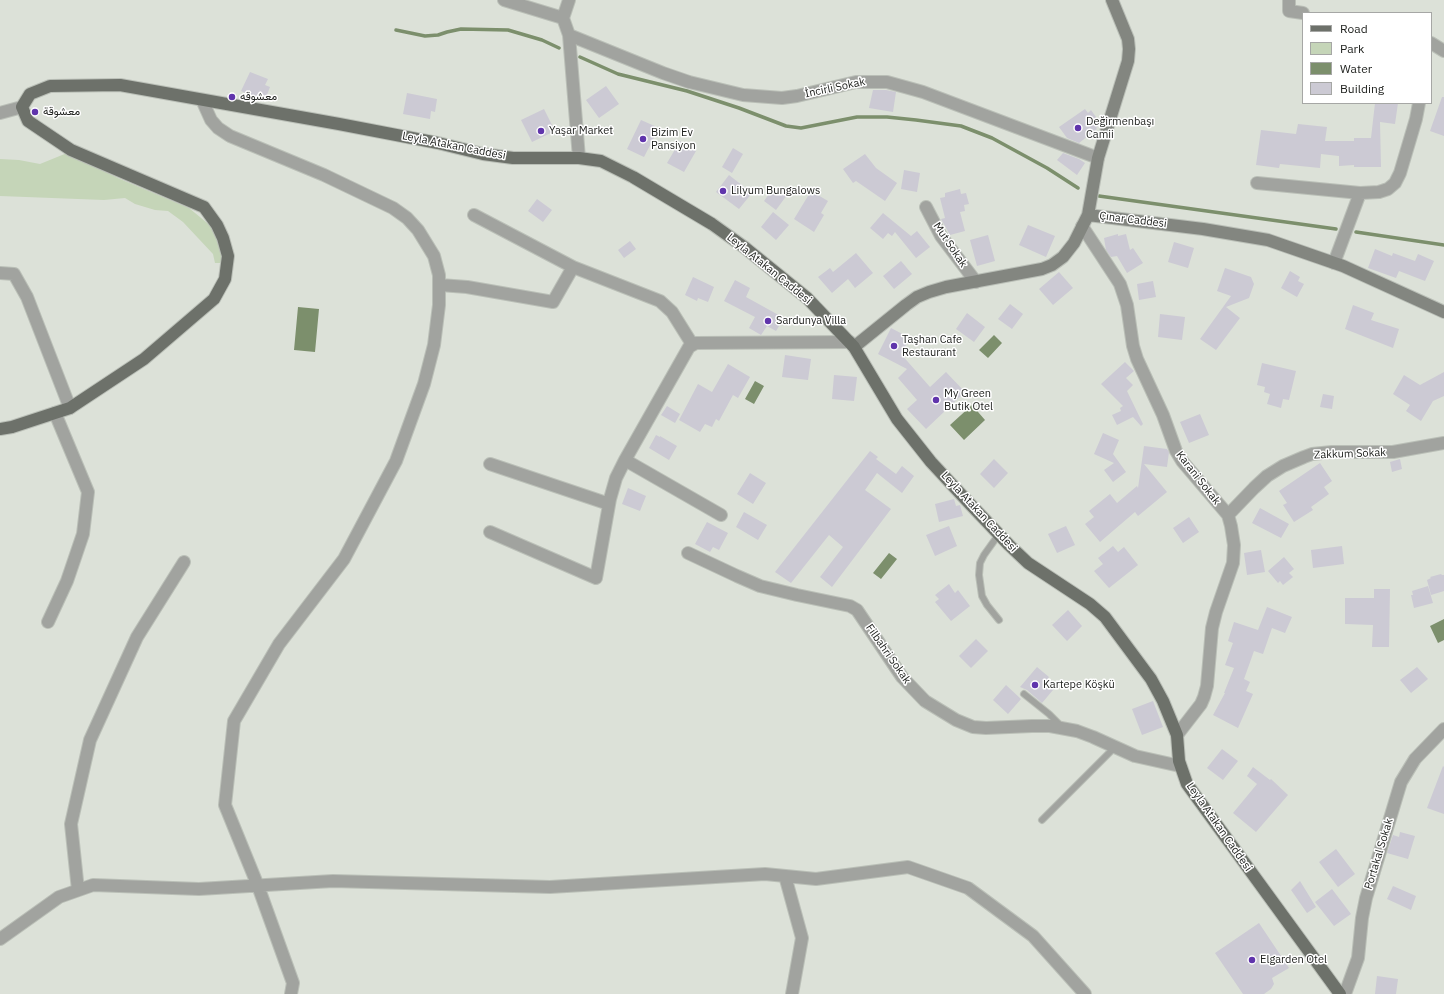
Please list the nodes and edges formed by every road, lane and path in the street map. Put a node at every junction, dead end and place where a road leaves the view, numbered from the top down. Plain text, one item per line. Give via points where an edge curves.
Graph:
1 (504, 0) edge
2 (569, 0) edge
3 (1112, 0) edge
4 (1289, 6) edge
5 (1302, 12) edge
6 (563, 18) junction
7 (569, 35) junction
8 (1432, 44) edge
9 (1444, 51) edge
10 (202, 100) junction
11 (1419, 104) edge
12 (22, 106) junction
13 (0, 113) edge
14 (579, 158) junction
15 (1098, 158) junction
16 (1257, 183) dead end
17 (1360, 193) junction
18 (926, 207) dead end
19 (474, 215) dead end
20 (1088, 215) junction
21 (1082, 226) junction
22 (1334, 263) junction
23 (573, 266) junction
24 (0, 273) edge
25 (976, 282) junction
26 (440, 285) junction
27 (1444, 312) edge
28 (692, 344) junction
29 (852, 344) junction
30 (70, 408) junction
31 (55, 413) junction
32 (0, 429) edge
33 (1444, 443) edge
34 (625, 460) junction
35 (490, 464) dead end
36 (609, 504) junction
37 (721, 515) dead end
38 (1228, 515) junction
39 (490, 532) dead end
40 (999, 534) junction
41 (688, 553) dead end
42 (184, 562) dead end
43 (998, 620) dead end
44 (48, 622) dead end
45 (1024, 694) dead end
46 (1064, 729) junction
47 (1444, 729) edge
48 (1177, 735) junction
49 (1115, 747) junction
50 (1180, 766) junction
51 (1042, 820) dead end
52 (785, 876) junction
53 (258, 886) junction
54 (78, 890) junction
55 (0, 939) edge
56 (291, 994) edge
57 (792, 994) edge
58 (1085, 994) edge
59 (1340, 994) edge
60 (1345, 994) edge

1 - 6 street
2 - 6 street
3 - 15 street via 1128,39 1128,61
4 - 5 street
6 - 7 street
7 - 14 street
7 - 15 street, İncirli Sokak via 663,73 742,95 782,98 856,82 886,82 917,90
8 - 9 street
10 - 12 main road, Leyla Atakan Caddesi via 120,85 50,86 30,94
10 - 14 main road, Leyla Atakan Caddesi via 438,143 483,154 514,158
10 - 26 street via 211,120 230,136 372,197 407,218 418,230 434,256
11 - 17 street via 1395,183 1379,192
12 - 13 street
12 - 30 main road via 28,121 71,150 204,207 217,225 228,256 225,279 214,299 144,359
14 - 29 main road, Leyla Atakan Caddesi via 611,165 712,224 790,284
15 - 20 street
16 - 17 street
17 - 22 street
18 - 25 street, Mut Sokak via 941,236
19 - 23 street
20 - 21 street, Çınar Caddesi
20 - 22 street, Çınar Caddesi via 1238,234 1268,240
21 - 25 street, Çınar Caddesi via 1070,248 1052,265 1032,272
21 - 38 street, Karani Sokak via 1120,284 1127,305 1137,359 1163,415 1176,451 1182,462
22 - 27 street, Çınar Caddesi
23 - 26 street via 553,302
23 - 28 street via 660,301 672,312
24 - 30 street via 14,274 27,297
25 - 29 street, Çınar Caddesi via 939,288 917,297
26 - 53 street via 434,345 424,384 396,461 344,559 279,644 234,721 225,805
28 - 29 street
28 - 34 street
29 - 40 main road, Leyla Atakan Caddesi via 897,419 931,462
30 - 31 main road
31 - 32 main road
31 - 44 street via 88,492 83,534 67,581
33 - 38 street, Zakkum Sokak via 1393,452 1312,454 1267,476
34 - 36 street via 616,478
34 - 37 street
35 - 36 street
36 - 39 street via 596,578
38 - 48 street, Karani Sokak via 1233,536 1233,563 1212,628 1207,686 1201,704
40 - 43 lane via 980,563 979,575 982,596
40 - 48 main road, Leyla Atakan Caddesi via 1028,563 1090,604 1104,618 1151,679
41 - 46 street, Filbahri Sokak via 760,586 850,606 857,610 902,677 925,702 956,720 973,727 1050,726
42 - 54 street via 137,637 90,740 71,824
45 - 46 lane
46 - 49 street, Filbahri Sokak via 1077,731
47 - 60 street, Portakal Sokak via 1415,759 1400,782 1366,898 1358,958
48 - 50 main road, Leyla Atakan Caddesi
49 - 50 street, Filbahri Sokak via 1135,756
49 - 51 lane
50 - 59 main road, Leyla Atakan Caddesi via 1197,799
52 - 53 street via 765,874 550,887 333,881
52 - 57 street via 802,938
52 - 58 street via 816,879 908,867 968,888 1033,936
53 - 54 street via 199,889 93,885
53 - 56 street via 292,982
54 - 55 street via 59,897

